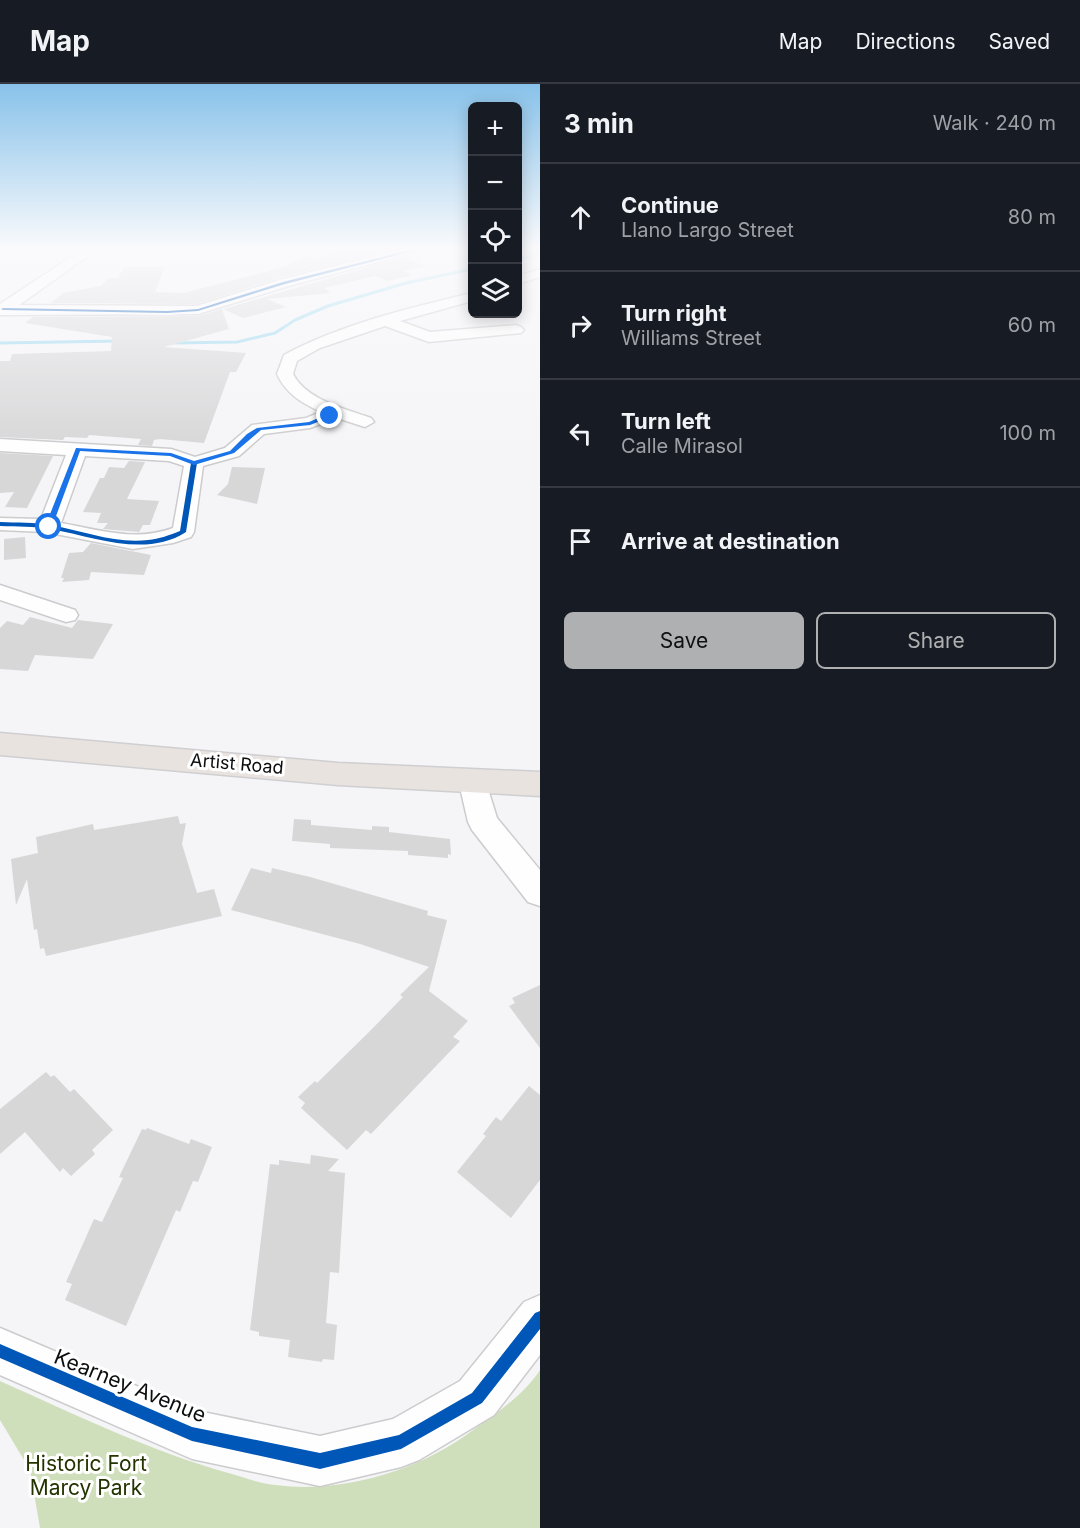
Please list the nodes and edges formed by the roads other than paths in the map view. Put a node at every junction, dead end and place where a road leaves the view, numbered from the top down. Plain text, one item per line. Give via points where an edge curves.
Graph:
1 (409, 314) edge
2 (385, 321) junction
3 (516, 330) dead end
4 (338, 411) junction
5 (365, 423) dead end
6 (0, 445) edge
7 (78, 449) junction
8 (194, 463) junction
9 (0, 524) edge
10 (49, 527) junction
11 (0, 592) edge
12 (66, 615) dead end
13 (0, 744) edge
14 (474, 783) junction
15 (540, 784) edge
16 (540, 893) edge
17 (540, 1318) edge
18 (0, 1351) edge

1 - 2 street
2 - 3 street via 429,337
2 - 4 street via 306,348 288,362 285,374 292,388
4 - 5 street
4 - 8 street via 310,423 259,429 232,452
6 - 7 street
7 - 8 street via 171,455
7 - 10 street
8 - 10 street via 183,532 162,541 135,544
9 - 10 street
11 - 12 street
13 - 14 main road, Artist Road
14 - 15 main road, Artist Road
14 - 16 street via 483,822
17 - 18 street, Kearney Avenue via 477,1398 401,1442 320,1461 192,1434

